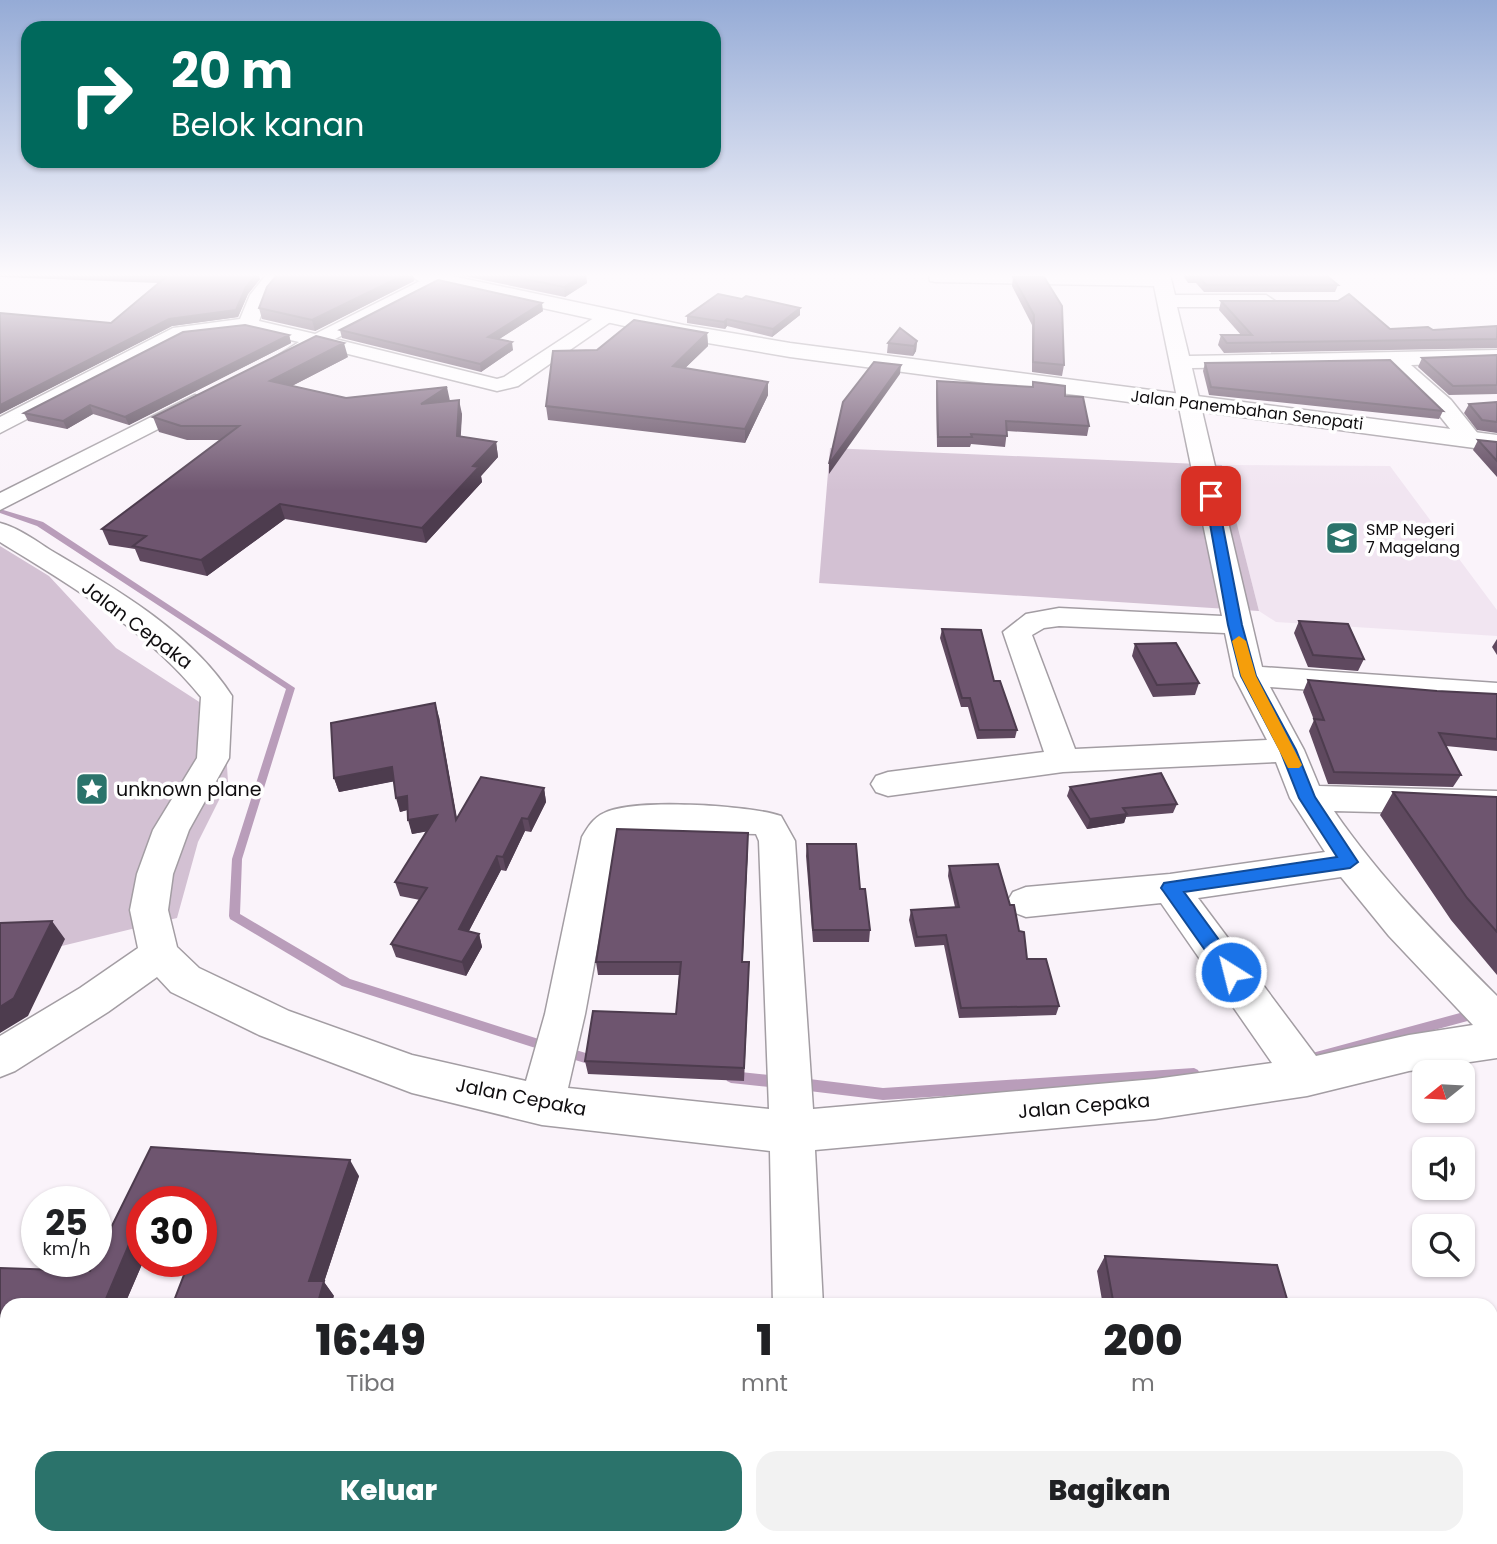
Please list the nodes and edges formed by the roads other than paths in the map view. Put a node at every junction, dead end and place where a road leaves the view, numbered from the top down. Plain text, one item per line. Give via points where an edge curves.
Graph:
1 (151, 347) edge
2 (306, 347) edge
3 (343, 347) edge
4 (563, 347) edge
5 (774, 347) edge
6 (1175, 347) edge
7 (1497, 356) edge
8 (1393, 359) junction
9 (1178, 362) junction
10 (262, 368) edge
11 (213, 392) edge
12 (1189, 403) junction
13 (1470, 404) edge
14 (1443, 405) junction
15 (0, 426) edge
16 (1471, 440) junction
17 (1497, 443) edge
18 (0, 503) edge
19 (0, 531) edge
20 (1235, 625) junction
21 (1249, 676) junction
22 (1497, 693) edge
23 (1288, 750) junction
24 (1063, 761) junction
25 (888, 784) dead end
26 (1307, 798) junction
27 (1497, 803) edge
28 (1350, 862) junction
29 (1170, 888) junction
30 (1026, 902) dead end
31 (159, 954) junction
32 (1497, 1023) edge
33 (1497, 1040) edge
34 (0, 1058) edge
35 (1307, 1077) junction
36 (542, 1105) junction
37 (789, 1132) junction
38 (798, 1298) edge

1 - 15 street
2 - 10 street
3 - 4 street via 497,385 511,382
5 - 12 main road, Jalan Panembahan Senopati
6 - 9 street
7 - 8 street
8 - 9 street
8 - 14 street
9 - 12 street
11 - 18 street
12 - 16 main road, Jalan Panembahan Senopati
12 - 20 street
13 - 14 street
14 - 16 street
16 - 17 main road, Jalan Panembahan Senopati
19 - 31 street, Jalan Cepaka via 142,623 199,671 217,696 213,758 171,830 155,874 149,910
20 - 21 street
20 - 24 street via 1059,617 1037,620 1017,632
21 - 22 street
21 - 23 street
23 - 24 street
23 - 26 street
24 - 25 street
26 - 27 street
26 - 28 street
28 - 29 street
28 - 32 street via 1402,925
29 - 30 street
29 - 35 street
31 - 34 street
31 - 36 street, Jalan Cepaka via 185,980 274,1023 412,1074
33 - 35 street, Jalan Cepaka via 1409,1053
35 - 37 street, Jalan Cepaka via 1155,1099
36 - 37 street, Jalan Cepaka
36 - 37 street via 600,837 606,828 629,818 758,821 769,825 777,841
37 - 38 street

